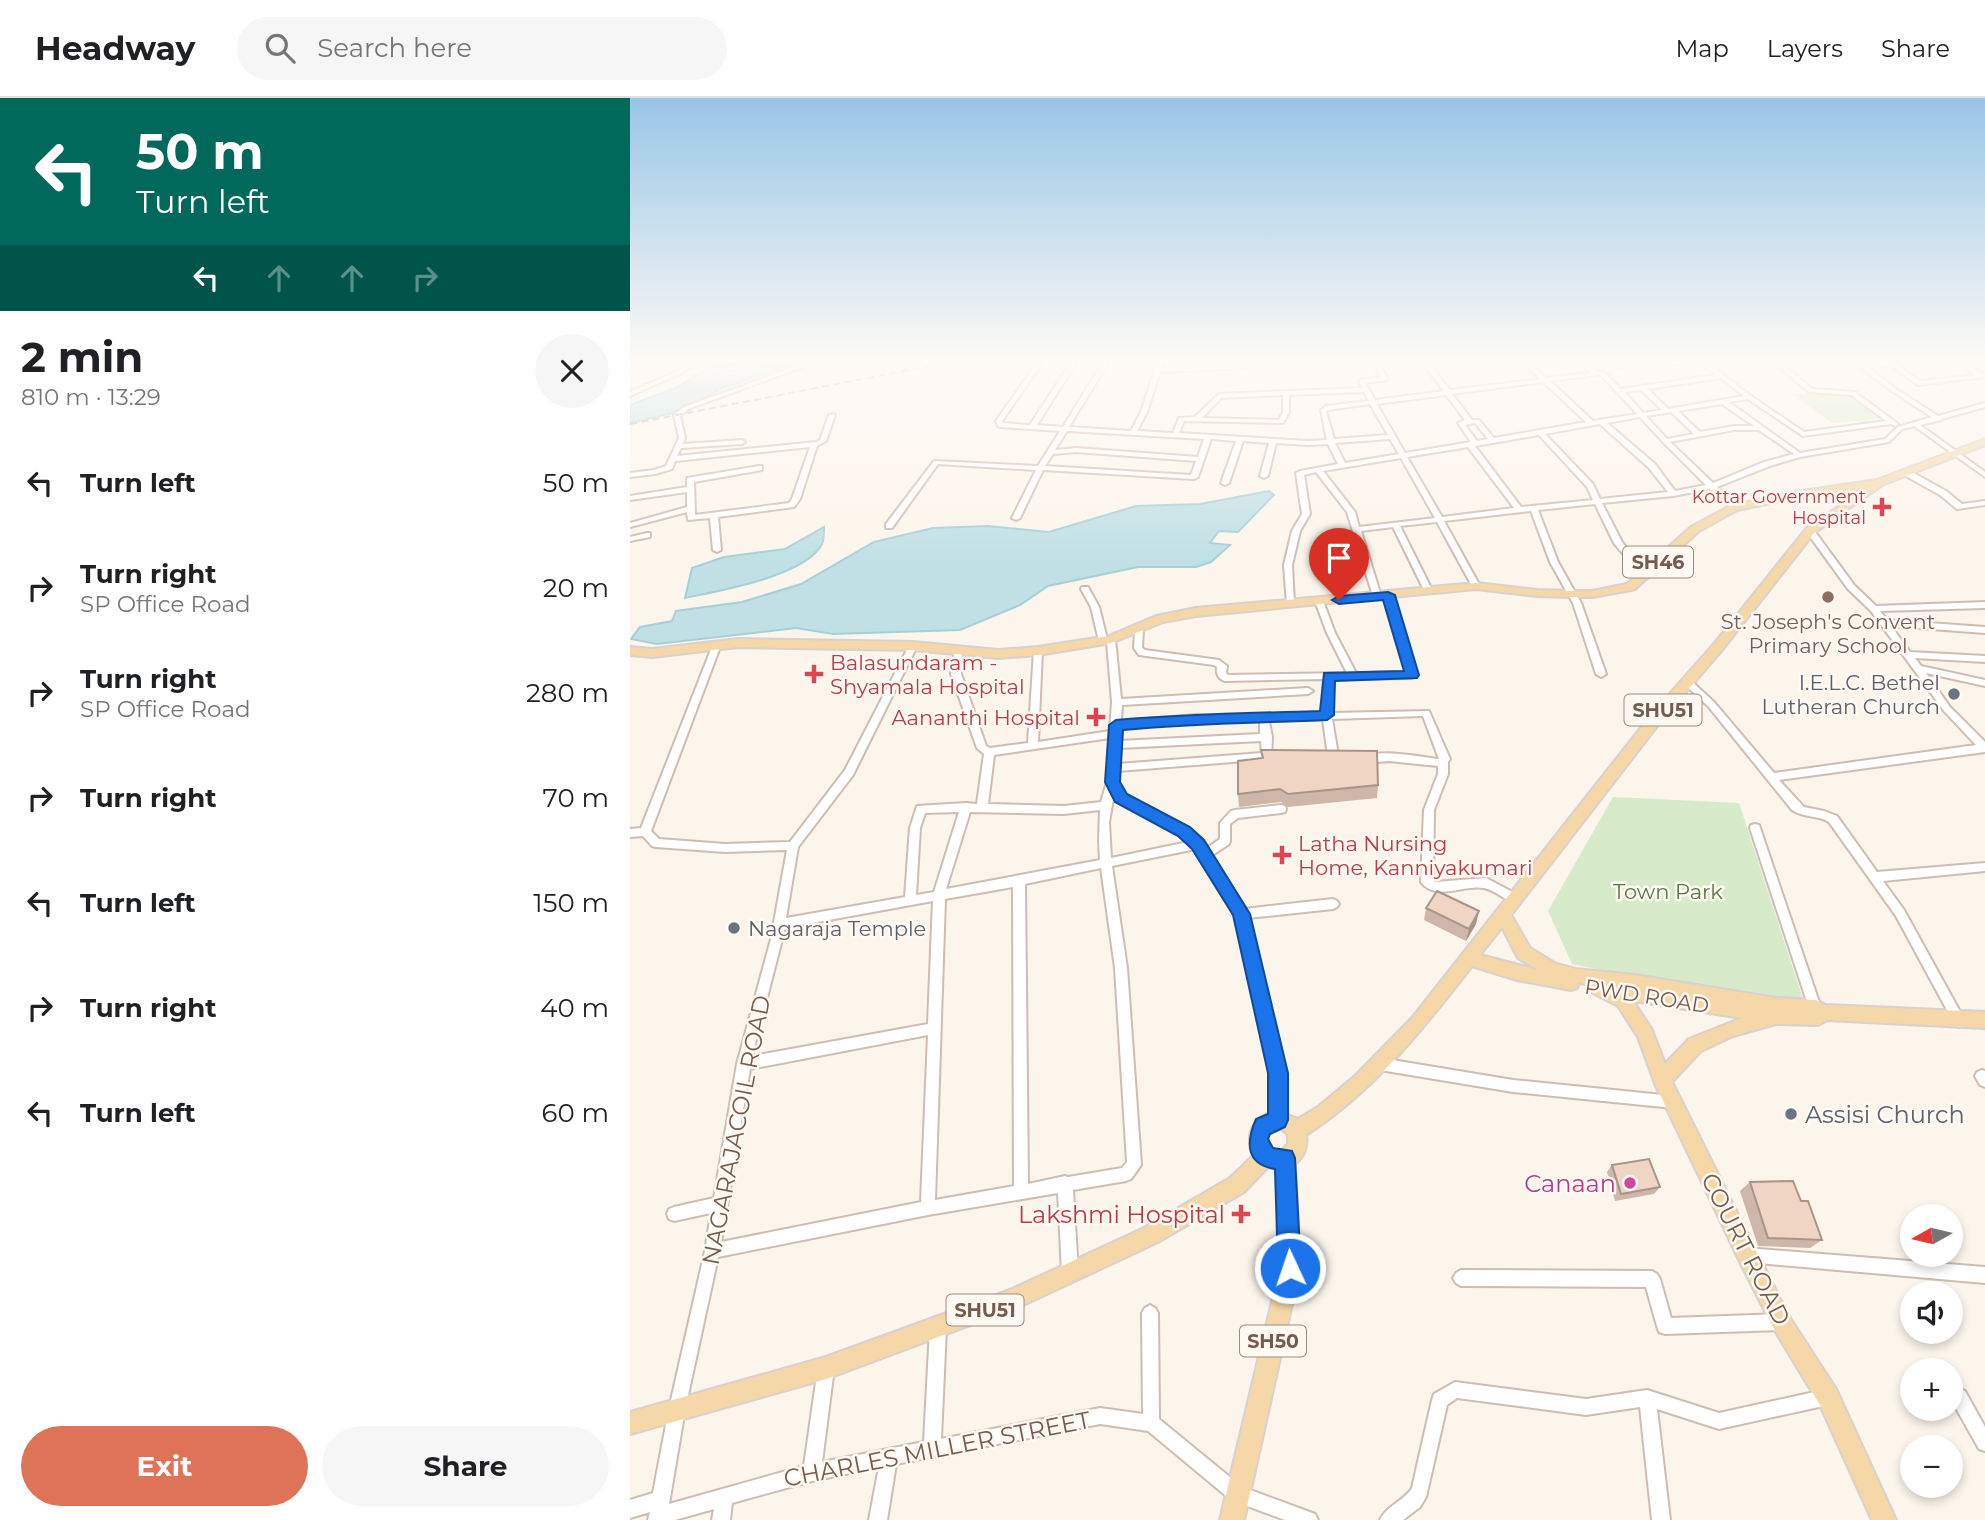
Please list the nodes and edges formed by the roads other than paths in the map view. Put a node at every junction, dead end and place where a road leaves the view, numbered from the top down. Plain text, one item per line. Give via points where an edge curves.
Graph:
1 (678, 426) edge
2 (828, 426) edge
3 (1013, 426) edge
4 (1066, 426) edge
5 (1136, 426) edge
6 (1178, 426) edge
7 (1271, 426) edge
8 (1328, 426) edge
9 (1386, 426) edge
10 (1463, 426) edge
11 (1482, 426) edge
12 (1577, 426) edge
13 (1607, 426) edge
14 (1651, 426) edge
15 (1689, 426) edge
16 (1792, 426) edge
17 (1860, 426) edge
18 (1905, 426) edge
19 (1919, 426) edge
20 (1032, 427) joint
21 (1758, 428) joint
22 (1900, 428) joint
23 (1064, 429) junction
24 (1540, 432) junction
25 (1133, 433) junction
26 (1699, 435) junction
27 (1175, 436) junction
28 (1391, 436) junction
29 (1208, 437) junction
30 (1240, 439) junction
31 (1492, 440) junction
32 (1269, 441) junction
33 (1665, 441) junction
34 (742, 442) dead end
35 (1331, 442) junction
36 (1985, 442) edge
37 (1472, 443) junction
38 (814, 445) junction
39 (680, 446) junction
40 (1050, 452) junction
41 (1956, 454) junction
42 (1402, 455) junction
43 (1799, 455) junction
44 (673, 459) junction
45 (1200, 459) junction
46 (1342, 465) junction
47 (1041, 467) junction
48 (759, 468) dead end
49 (1318, 470) junction
50 (1907, 472) junction
51 (630, 475) edge
52 (1264, 475) dead end
53 (1985, 475) edge
54 (1225, 483) dead end
55 (1879, 484) junction
56 (1713, 486) junction
57 (689, 489) junction
58 (1673, 494) junction
59 (630, 498) edge
60 (1598, 501) junction
61 (1985, 503) edge
62 (1534, 508) junction
63 (1734, 508) junction
64 (689, 509) junction
65 (1519, 510) junction
66 (714, 517) junction
67 (1016, 519) dead end
68 (1442, 520) junction
69 (630, 525) edge
70 (889, 526) dead end
71 (1396, 526) junction
72 (1358, 529) junction
73 (1810, 531) junction
74 (647, 535) dead end
75 (630, 539) edge
76 (717, 550) dead end
77 (1645, 575) junction
78 (1476, 586) junction
79 (1085, 589) dead end
80 (1428, 590) junction
81 (1571, 594) junction
82 (1383, 596) junction
83 (1320, 601) junction
84 (1290, 603) junction
85 (1985, 605) edge
86 (1874, 609) junction
87 (1884, 623) junction
88 (1139, 630) junction
89 (1985, 630) edge
90 (1107, 640) junction
91 (913, 646) junction
92 (716, 647) junction
93 (630, 651) edge
94 (958, 651) junction
95 (1038, 651) junction
96 (1909, 655) junction
97 (1985, 659) edge
98 (1919, 669) junction
99 (1601, 674) dead end
100 (1329, 676) junction
101 (1354, 677) junction
102 (1687, 682) junction
103 (1985, 682) edge
104 (1308, 691) dead end
105 (1117, 702) junction
106 (1327, 715) junction
107 (1264, 717) junction
108 (1116, 735) junction
109 (1267, 737) junction
110 (1033, 744) junction
111 (1984, 748) edge
112 (989, 752) junction
113 (1443, 762) junction
114 (1114, 768) junction
115 (1772, 777) junction
116 (1112, 782) junction
117 (1106, 805) junction
118 (965, 807) junction
119 (982, 808) junction
120 (1281, 809) dead end
121 (1755, 828) dead end
122 (645, 832) junction
123 (630, 833) edge
124 (1198, 844) junction
125 (793, 846) junction
126 (1206, 854) junction
127 (1105, 863) junction
128 (1985, 867) edge
129 (1874, 877) junction
130 (1019, 881) junction
131 (939, 894) junction
132 (1514, 898) junction
133 (910, 901) junction
134 (1333, 904) dead end
135 (1241, 914) junction
136 (1503, 915) junction
137 (779, 924) junction
138 (1470, 958) junction
139 (1599, 988) junction
140 (1819, 1012) junction
141 (1775, 1016) junction
142 (1985, 1020) edge
143 (1958, 1021) junction
144 (935, 1028) junction
145 (744, 1064) junction
146 (1380, 1064) junction
147 (1662, 1080) junction
148 (1673, 1102) junction
149 (1278, 1120) junction
150 (1296, 1130) junction
151 (1275, 1157) junction
152 (1065, 1183) junction
153 (1021, 1192) junction
154 (719, 1204) junction
155 (928, 1208) junction
156 (674, 1214) dead end
157 (712, 1251) junction
158 (1747, 1255) junction
159 (1070, 1272) junction
160 (1985, 1275) edge
161 (1461, 1278) dead end
162 (1150, 1313) dead end
163 (1781, 1322) junction
164 (937, 1328) junction
165 (826, 1367) junction
166 (1828, 1397) junction
167 (1647, 1398) junction
168 (1963, 1403) edge
169 (677, 1409) junction
170 (630, 1423) edge
171 (1151, 1423) junction
172 (1985, 1443) edge
173 (932, 1448) junction
174 (889, 1458) junction
175 (812, 1472) junction
176 (1237, 1494) junction
177 (725, 1496) junction
178 (630, 1509) edge
179 (658, 1512) edge
180 (721, 1520) edge
181 (878, 1520) edge
182 (1232, 1520) edge
183 (1309, 1520) edge
184 (1389, 1520) edge
185 (1661, 1520) edge
186 (1884, 1520) edge

1 - 39 street
2 - 38 street via 823,441
3 - 20 street
4 - 23 street
5 - 25 street
6 - 27 street
7 - 32 street
8 - 35 street
9 - 28 street
10 - 37 street
11 - 31 street
12 - 24 street
13 - 58 street via 1652,466
14 - 33 street
15 - 26 street
16 - 17 street via 1803,434
18 - 22 street
19 - 41 street
20 - 23 street
21 - 26 street
21 - 43 street
22 - 43 street via 1887,441
23 - 25 street
23 - 40 street
24 - 31 street
24 - 60 street via 1590,486
25 - 27 street
26 - 33 street
27 - 29 street
28 - 35 street
28 - 42 street
29 - 30 street
29 - 45 street
30 - 32 street
30 - 54 street
31 - 37 street
32 - 35 street
32 - 52 street
33 - 56 street
34 - 39 street
35 - 46 street
36 - 41 main road, SHU51
37 - 42 street
37 - 65 street
38 - 44 street
38 - 66 street via 791,505
39 - 44 street
40 - 45 street
40 - 47 street
41 - 50 main road, SHU51
41 - 53 street
42 - 46 street
42 - 68 street
43 - 56 street
44 - 51 street via 660,471
45 - 47 street via 1194,477
46 - 49 street
47 - 67 street
47 - 70 street via 936,462
48 - 57 street via 692,478
49 - 72 street via 1351,512
49 - 84 street via 1299,475 1306,514 1296,531 1288,565
50 - 55 main road, SHU51
50 - 61 street via 1960,506
55 - 63 main road, SH46
55 - 73 main road, SHU51
56 - 58 street
56 - 63 street
57 - 59 street
57 - 64 street
58 - 60 street
60 - 62 street
60 - 77 street via 1618,543
62 - 65 street
62 - 81 street
63 - 77 main road, SH46 via 1695,529
64 - 66 street via 691,519
64 - 69 street
65 - 68 street
66 - 76 street
68 - 71 street
68 - 78 street
71 - 72 street
71 - 80 street
72 - 82 street
73 - 86 street via 1851,587
73 - 102 main road, SHU51
74 - 75 street
77 - 81 main road, SH46 via 1630,587
78 - 80 main road, SH46
78 - 81 main road, SH46
79 - 90 street
80 - 82 main road, SH46
81 - 99 street
82 - 83 main road, SH46
82 - 101 street via 1412,675
83 - 84 main road, SH46
83 - 101 street
84 - 88 main road, SH46 via 1196,612 1160,619
85 - 86 street
86 - 87 street
87 - 89 street
87 - 96 street
88 - 90 main road, SH46
88 - 100 street via 1142,653 1216,662 1225,678
90 - 95 main road, SH46
90 - 105 street
91 - 92 main road, SH46 via 738,643
91 - 94 main road, SH46
91 - 125 street, NAGARAJACOIL ROAD via 849,772
92 - 93 main road, SH46
92 - 122 street
94 - 95 main road, SH46
94 - 112 street via 956,674 961,693 977,740
95 - 110 street
96 - 97 street
96 - 98 street
98 - 103 street
98 - 111 street via 1947,709
100 - 101 street
100 - 106 street
102 - 115 street
102 - 132 main road, SHU51
104 - 105 street
105 - 108 street
106 - 107 street
106 - 113 street via 1426,713
106 - 113 street via 1336,761 1389,757
107 - 108 street via 1196,718
107 - 109 street
108 - 109 street
108 - 110 street
108 - 114 street
109 - 114 street via 1267,756
110 - 112 street
111 - 115 street
112 - 119 street
113 - 132 street via 1429,810 1427,882 1433,887 1486,883
114 - 116 street
115 - 129 street via 1802,813 1830,816
116 - 117 street
116 - 124 street via 1121,798
117 - 119 street via 1064,810
117 - 127 street
118 - 119 street
118 - 131 street
118 - 133 street via 921,809 915,828
120 - 126 street via 1235,814 1225,823 1225,841
121 - 140 street
122 - 123 street
122 - 125 street via 656,843
124 - 126 street
124 - 127 street
125 - 137 street, NAGARAJACOIL ROAD
126 - 135 street
127 - 130 street
127 - 152 street via 1118,939 1134,1165 1126,1174
128 - 129 street
129 - 143 street via 1900,913
130 - 131 street
130 - 153 street
131 - 133 street
131 - 144 street
132 - 136 main road, SHU51
133 - 137 street
134 - 135 street
135 - 149 street via 1278,1073
136 - 138 main road, SHU51
136 - 140 main road, PWD ROAD via 1524,953 1552,970
137 - 145 street, NAGARAJACOIL ROAD
138 - 139 main road, PWD ROAD
138 - 146 main road, SHU51
139 - 141 main road, PWD ROAD
139 - 147 main road, COURT ROAD via 1616,995 1630,1010 1645,1033
140 - 141 main road, PWD ROAD
140 - 143 main road, PWD ROAD
141 - 147 main road via 1695,1045
142 - 143 main road, PWD ROAD
144 - 145 street
144 - 155 street
145 - 154 street, NAGARAJACOIL ROAD
146 - 148 street via 1525,1088
146 - 150 main road, SHU51 via 1324,1113
147 - 148 main road, COURT ROAD
148 - 158 main road, COURT ROAD
149 - 150 main road
149 - 151 main road via 1268,1122 1260,1132 1258,1145
150 - 151 main road via 1295,1150
151 - 159 main road, SHU51 via 1237,1185 1151,1234
151 - 176 main road, SH50 via 1290,1268
152 - 153 street
152 - 159 street
153 - 155 street
154 - 156 street
154 - 157 street, NAGARAJACOIL ROAD
155 - 157 street
157 - 169 street, NAGARAJACOIL ROAD
158 - 160 street
158 - 163 main road, COURT ROAD
159 - 164 main road, SHU51
161 - 163 street via 1652,1279 1665,1326
162 - 171 street
163 - 166 main road, COURT ROAD
164 - 165 main road, SHU51
164 - 173 street
165 - 169 main road, SHU51
165 - 175 street
166 - 167 street via 1719,1421
166 - 186 main road, COURT ROAD
167 - 184 street via 1586,1406 1455,1390 1448,1393 1440,1400 1420,1491
167 - 185 street
168 - 172 street
169 - 170 main road, SHU51
169 - 179 street, NAGARAJACOIL ROAD
171 - 173 street, CHARLES MILLER STREET via 1100,1416
171 - 176 street
173 - 174 street, CHARLES MILLER STREET
174 - 175 street, CHARLES MILLER STREET
174 - 181 street
175 - 177 street, CHARLES MILLER STREET
176 - 182 main road, SH50
176 - 183 street
177 - 179 street, CHARLES MILLER STREET
177 - 180 street
178 - 179 street, CHARLES MILLER STREET

